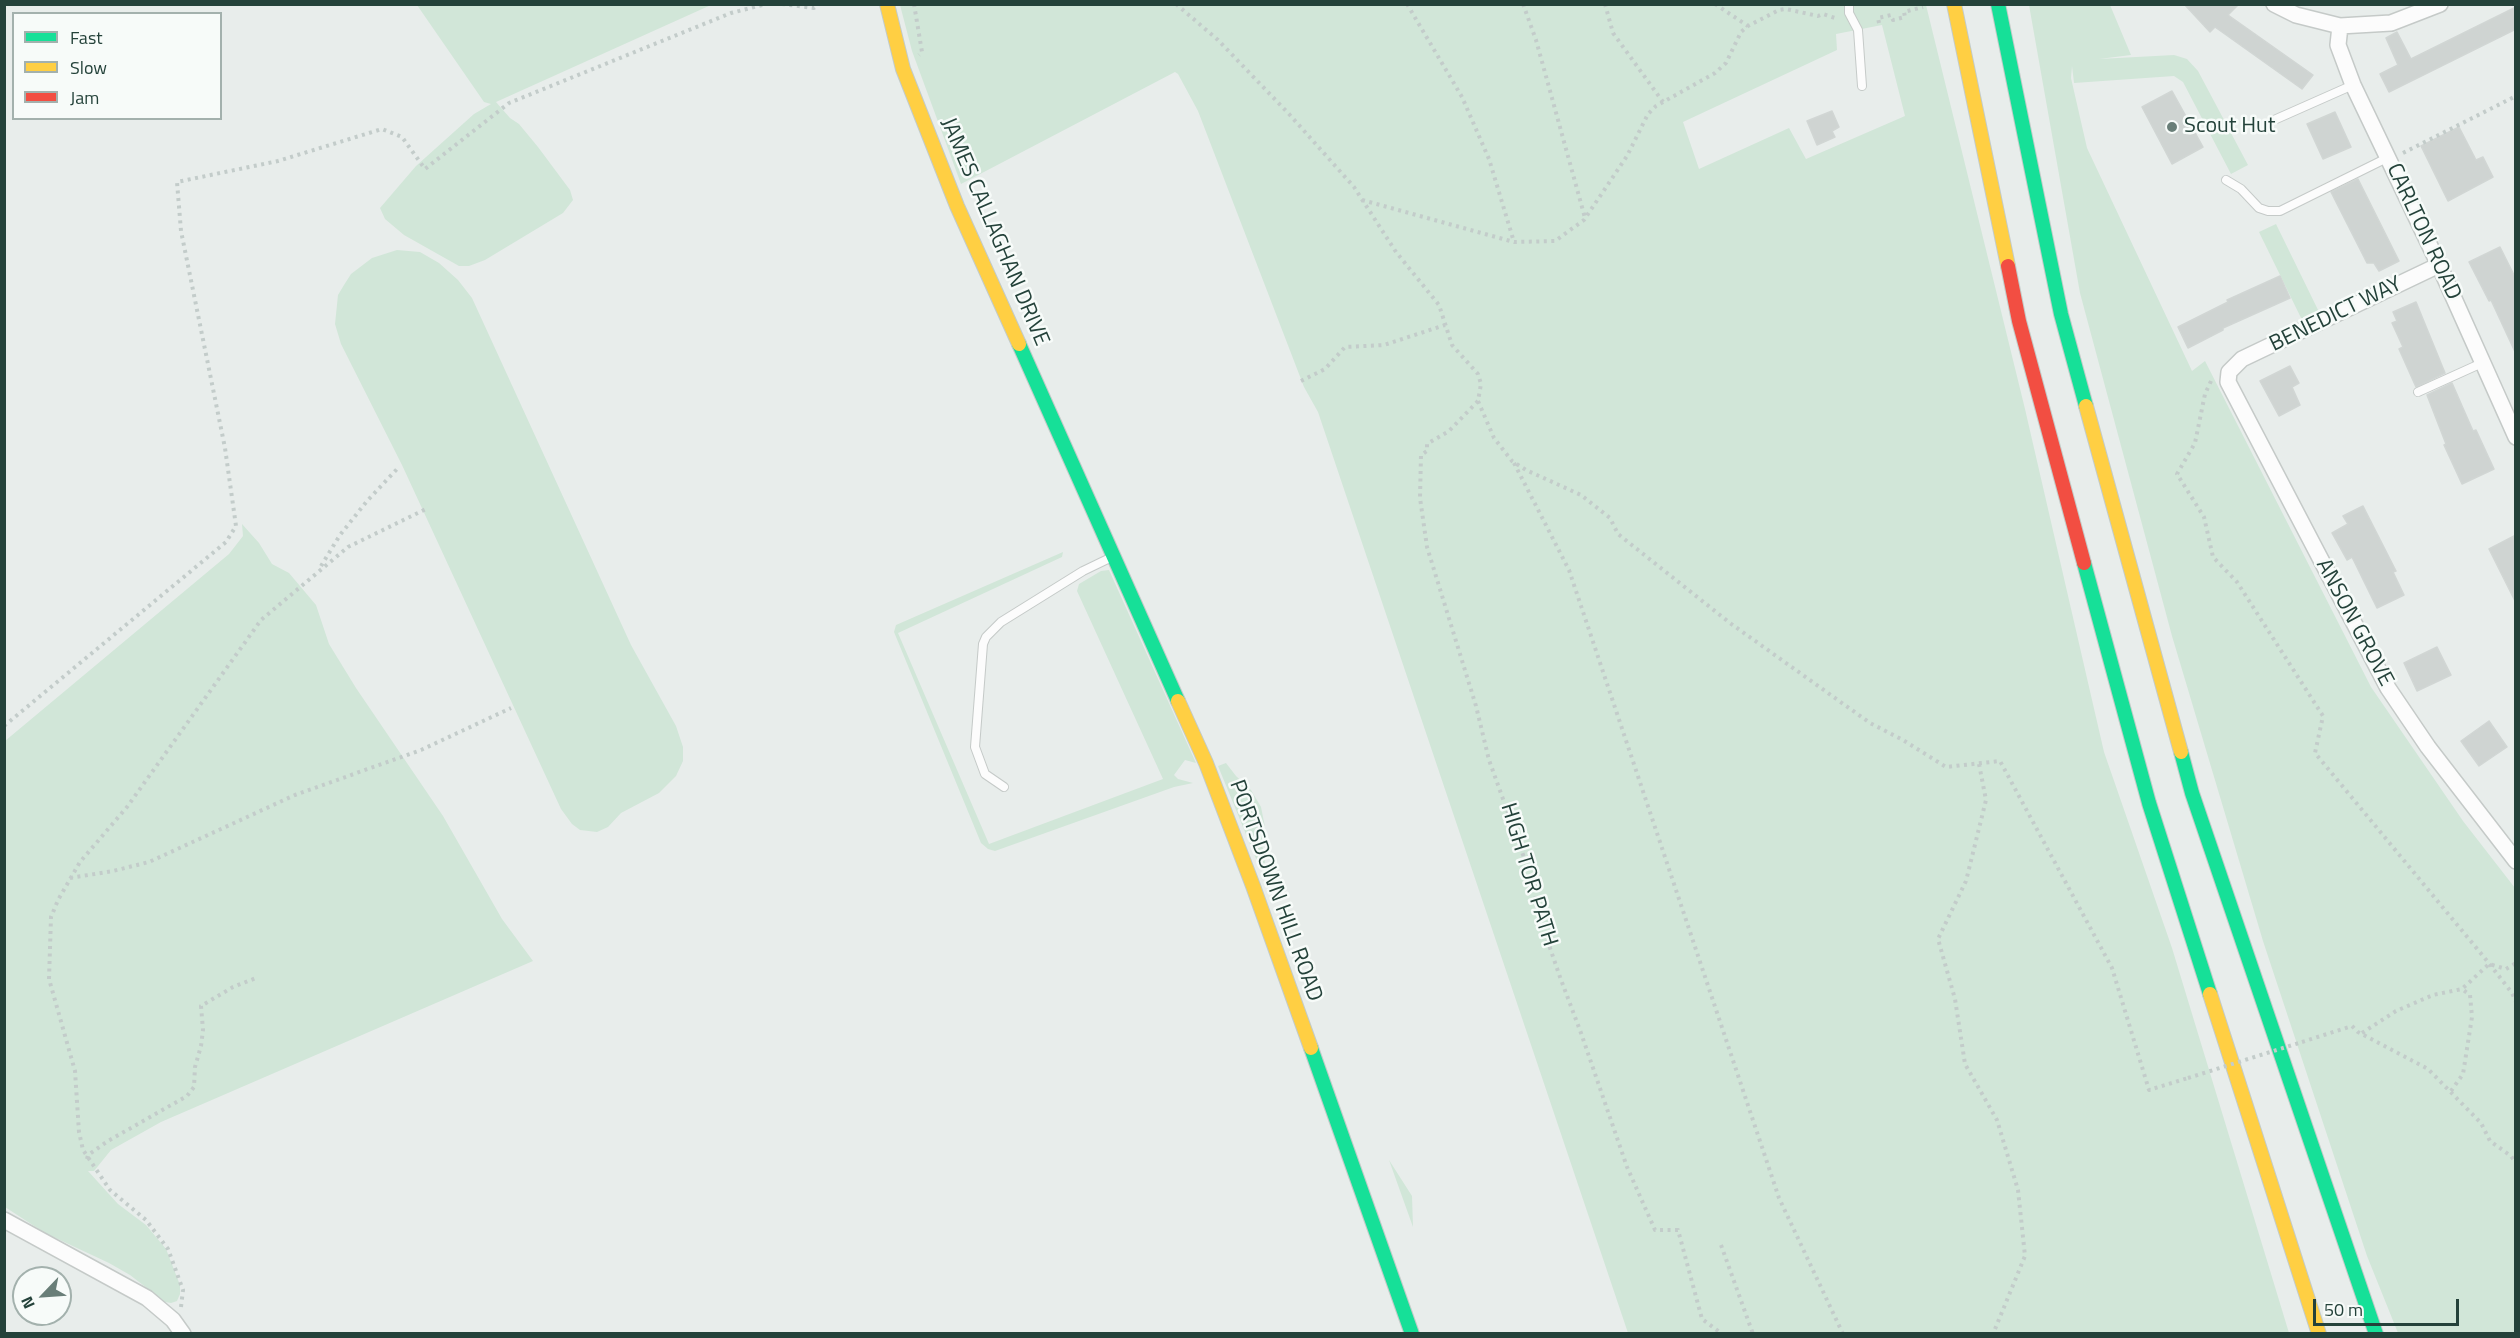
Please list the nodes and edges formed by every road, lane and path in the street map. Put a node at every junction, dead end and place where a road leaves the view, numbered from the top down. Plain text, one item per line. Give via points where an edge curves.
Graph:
1 (766, 4) edge
2 (782, 4) edge
3 (819, 4) edge
4 (887, 4) edge
5 (1176, 4) edge
6 (1407, 4) edge
7 (1523, 4) edge
8 (1605, 4) edge
9 (1715, 4) edge
10 (1954, 4) edge
11 (1998, 4) edge
12 (2274, 4) edge
13 (2440, 4) edge
14 (1923, 7) dead end
15 (1849, 9) edge
16 (1879, 23) dead end
17 (1748, 26) junction
18 (2340, 26) junction
19 (2353, 85) junction
20 (1862, 86) dead end
21 (2516, 96) edge
22 (1663, 102) junction
23 (2274, 120) dead end
24 (2388, 158) junction
25 (2226, 180) dead end
26 (1362, 199) junction
27 (1585, 218) junction
28 (1514, 242) junction
29 (2439, 265) junction
30 (1445, 325) junction
31 (2482, 363) junction
32 (2231, 369) junction
33 (1301, 381) dead end
34 (2418, 392) dead end
35 (1478, 401) junction
36 (2516, 437) edge
37 (1512, 461) junction
38 (398, 468) dead end
39 (1076, 472) joint
40 (426, 508) dead end
41 (1114, 557) junction
42 (318, 571) junction
43 (511, 708) dead end
44 (4, 726) edge
45 (1979, 764) junction
46 (1004, 787) dead end
47 (2516, 861) edge
48 (70, 878) junction
49 (2516, 963) edge
50 (2488, 964) junction
51 (256, 978) dead end
52 (2462, 989) junction
53 (2516, 1002) edge
54 (2362, 1033) junction
55 (2451, 1091) junction
56 (87, 1159) junction
57 (2516, 1163) edge
58 (4, 1220) edge
59 (1721, 1245) dead end
60 (173, 1320) junction
61 (183, 1334) edge
62 (1412, 1334) edge
63 (1722, 1334) edge
64 (1753, 1334) edge
65 (1843, 1334) edge
66 (1993, 1334) edge
67 (2319, 1334) edge
68 (2376, 1334) edge

1 - 44 path via 732,13 509,103 425,169 402,137 382,129 278,161 177,182 181,231 225,448 236,526 226,542
2 - 3 path via 814,8
4 - 39 main road, JAMES CALLAGHAN DRIVE via 903,69 926,128
5 - 26 path via 1218,40 1281,106
6 - 28 path via 1462,97 1490,159
7 - 27 path
8 - 22 path via 1613,33
9 - 17 path
10 - 67 main road via 2019,321 2149,803
11 - 68 main road via 2061,314 2192,793
12 - 18 street via 2296,15
13 - 18 street via 2391,23
14 - 16 path via 1893,20 1892,15 1878,18
15 - 17 path via 1840,20 1823,14 1779,10
15 - 20 lane via 1858,30
17 - 22 path via 1726,63 1715,73
18 - 19 street, CARLTON ROAD via 2338,45
19 - 23 lane
19 - 24 street, CARLTON ROAD
21 - 24 path
22 - 27 path via 1648,114 1627,156
24 - 25 lane via 2280,211 2259,207
24 - 29 street, CARLTON ROAD
26 - 28 path
26 - 30 path via 1396,252 1439,305
27 - 28 path via 1555,241
29 - 31 street, CARLTON ROAD
29 - 32 street, BENEDICT WAY via 2242,359
30 - 33 path via 1384,345 1345,347 1325,369
30 - 35 path via 1452,345 1478,374
31 - 34 lane
31 - 36 street, CARLTON ROAD
32 - 47 street, ANSON GROVE via 2228,382 2388,688
32 - 50 path via 2212,377 2195,443 2177,474 2204,518 2213,558 2237,582 2323,716 2315,753
35 - 37 path via 1494,438
35 - 63 path, HIGH TOR PATH via 1449,431 1427,444 1427,451 1421,455 1420,498 1426,547 1489,760 1531,877 1540,919 1626,1167 1655,1230 1678,1230 1702,1319
37 - 45 path via 1581,495 1610,518 1618,534 1730,623 1870,723 1946,767
37 - 65 path via 1569,570 1779,1198
38 - 42 path via 367,501
39 - 41 main road, PORTSDOWN HILL ROAD
40 - 42 path via 348,547
41 - 46 lane via 1083,571 1000,622 986,637 975,747 985,774
41 - 62 main road, PORTSDOWN HILL ROAD via 1206,763
42 - 48 path via 261,620 127,807
43 - 48 path via 421,750 295,795 149,862
45 - 54 path, bridge via 2000,761 2112,968 2149,1090 2352,1026
45 - 66 path via 1986,800 1966,881 1938,939 1955,999 1965,1064 1997,1120 2018,1190 2025,1256
48 - 56 path via 51,917 49,979 75,1071 79,1132
49 - 50 path via 2506,969
50 - 52 path
50 - 53 path
51 - 56 path via 201,1006 201,1046 194,1087 187,1096 108,1141
52 - 54 path via 2433,995 2396,1011
52 - 55 path via 2470,995 2472,1017 2463,1074
54 - 55 path via 2428,1070
55 - 57 path via 2481,1123 2490,1141
56 - 60 path via 110,1190 146,1220 168,1249 184,1298
58 - 60 street via 147,1298
59 - 64 path
60 - 61 street

